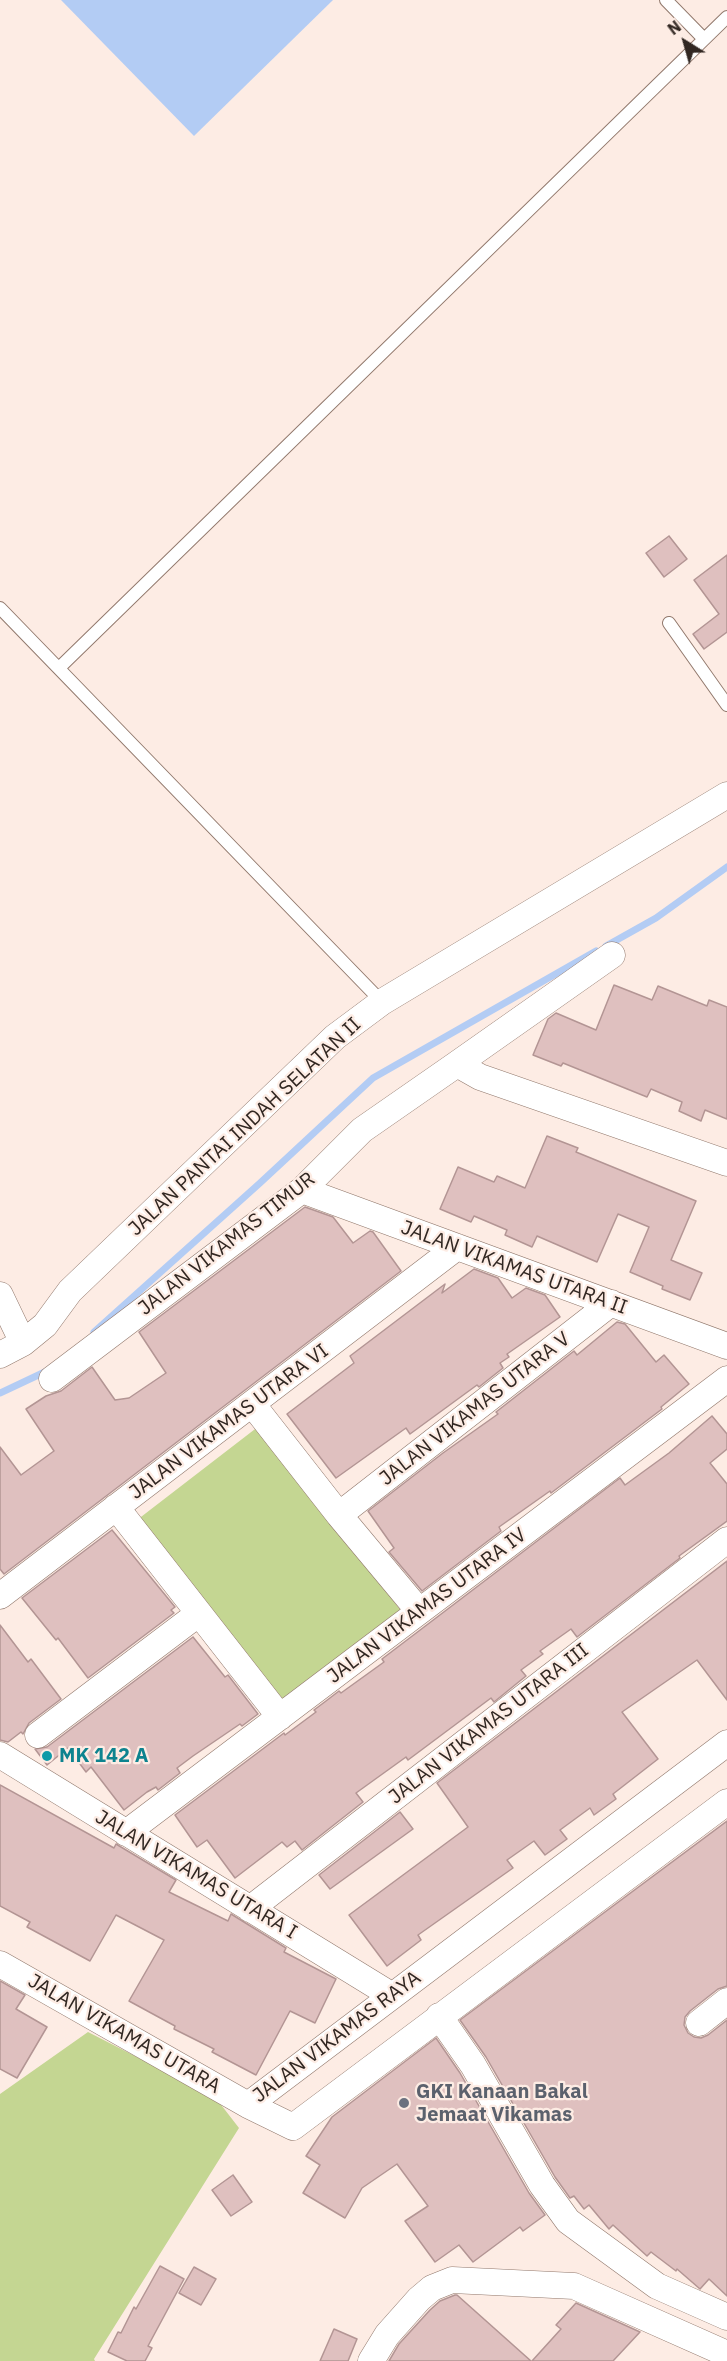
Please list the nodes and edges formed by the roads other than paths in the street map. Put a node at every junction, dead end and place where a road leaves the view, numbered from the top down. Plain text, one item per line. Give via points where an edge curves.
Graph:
1 (666, 0) edge
2 (727, 17) edge
3 (704, 39) junction
4 (0, 608) edge
5 (669, 623) dead end
6 (58, 668) junction
7 (727, 705) edge
8 (727, 795) edge
9 (612, 956) dead end
10 (382, 1002) junction
11 (457, 1064) junction
12 (727, 1163) edge
13 (302, 1190) junction
14 (457, 1247) junction
15 (0, 1295) edge
16 (611, 1303) junction
17 (23, 1343) junction
18 (727, 1346) edge
19 (0, 1355) edge
20 (52, 1379) dead end
21 (727, 1379) edge
22 (253, 1405) junction
23 (116, 1507) junction
24 (339, 1515) junction
25 (727, 1540) edge
26 (0, 1596) edge
27 (419, 1611) junction
28 (198, 1614) junction
29 (280, 1717) junction
30 (38, 1735) dead end
31 (727, 1743) edge
32 (0, 1755) edge
33 (727, 1802) edge
34 (126, 1833) junction
35 (250, 1909) junction
36 (0, 1964) edge
37 (391, 1995) junction
38 (727, 2001) edge
39 (439, 2016) junction
40 (699, 2023) dead end
41 (252, 2107) junction
42 (727, 2318) edge
43 (727, 2354) edge
44 (371, 2361) edge

1 - 3 lane
2 - 3 lane
3 - 6 lane
4 - 6 lane
5 - 7 lane
6 - 10 lane
8 - 10 street, JALAN PANTAI INDAH SELATAN II
9 - 11 street, JALAN VIKAMAS TIMUR
10 - 17 street, JALAN PANTAI INDAH SELATAN II via 310,1060 70,1291 45,1324
11 - 12 street via 480,1077
11 - 13 street, JALAN VIKAMAS TIMUR via 362,1130
13 - 14 street, JALAN VIKAMAS UTARA II
13 - 20 street, JALAN VIKAMAS TIMUR
14 - 16 street, JALAN VIKAMAS UTARA II
14 - 22 street, JALAN VIKAMAS UTARA VI
15 - 17 street
16 - 18 street, JALAN VIKAMAS UTARA II
16 - 24 street, JALAN VIKAMAS UTARA V
17 - 19 street, JALAN PANTAI INDAH SELATAN II
21 - 27 street, JALAN VIKAMAS UTARA IV
22 - 23 street, JALAN VIKAMAS UTARA VI
22 - 24 street
23 - 26 street, JALAN VIKAMAS UTARA VI
23 - 28 street
24 - 27 street
25 - 35 street, JALAN VIKAMAS UTARA III
27 - 29 street, JALAN VIKAMAS UTARA IV
28 - 29 street
28 - 30 street
29 - 34 street, JALAN VIKAMAS UTARA IV
31 - 37 street, JALAN VIKAMAS RAYA
32 - 34 street, JALAN VIKAMAS UTARA I
33 - 39 street, JALAN VIKAMAS RAYA
34 - 35 street, JALAN VIKAMAS UTARA I
35 - 37 street, JALAN VIKAMAS UTARA I
36 - 41 street, JALAN VIKAMAS UTARA
37 - 41 street, JALAN VIKAMAS RAYA
38 - 40 street
39 - 41 street, JALAN VIKAMAS RAYA via 292,2127
39 - 42 street via 568,2221 657,2286
43 - 44 street via 574,2286 452,2280 432,2288 418,2300 387,2335

